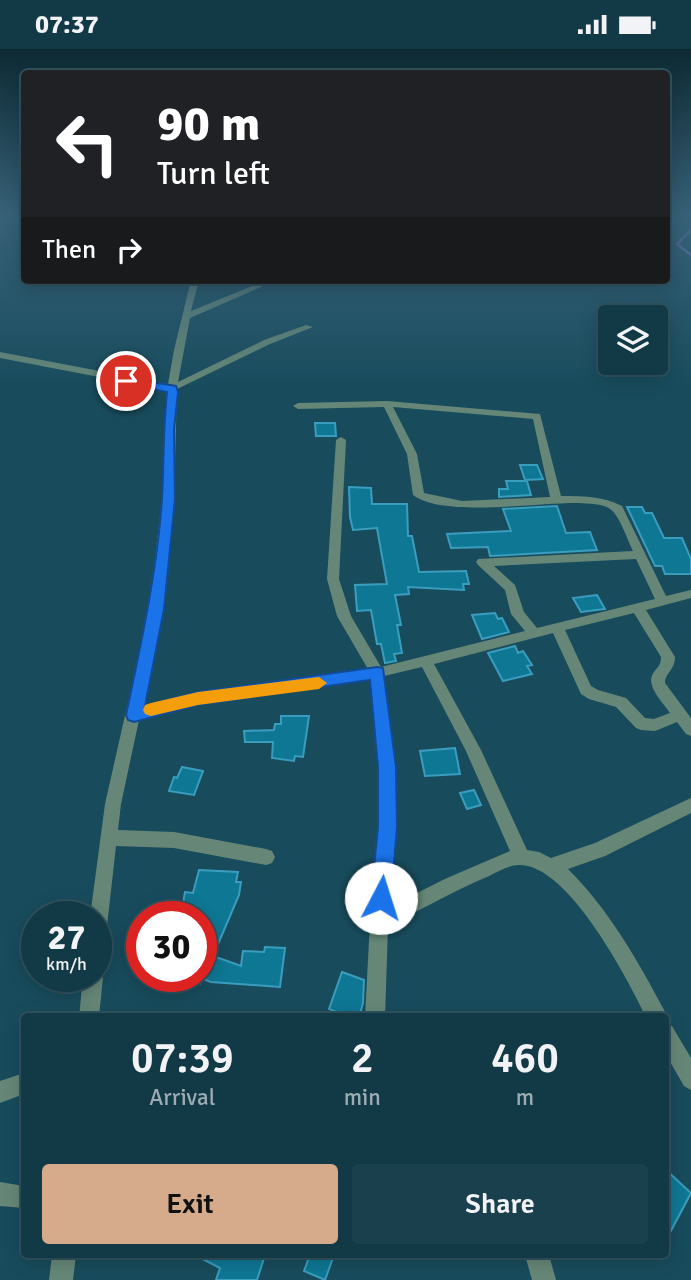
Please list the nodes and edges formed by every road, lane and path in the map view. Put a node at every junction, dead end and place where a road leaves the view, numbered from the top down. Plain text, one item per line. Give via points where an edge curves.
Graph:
1 (194, 284) edge
2 (263, 284) edge
3 (187, 316) junction
4 (309, 327) dead end
5 (0, 355) edge
6 (172, 388) junction
7 (387, 404) junction
8 (298, 406) dead end
9 (341, 440) dead end
10 (556, 500) junction
11 (638, 555) junction
12 (691, 594) edge
13 (662, 600) junction
14 (637, 607) junction
15 (557, 627) junction
16 (533, 632) junction
17 (426, 661) junction
18 (377, 673) junction
19 (134, 715) junction
20 (680, 716) junction
21 (691, 730) edge
22 (691, 805) edge
23 (109, 838) junction
24 (266, 857) dead end
25 (521, 857) junction
26 (550, 867) junction
27 (101, 901) edge
28 (379, 922) junction
29 (92, 992) edge
30 (89, 1013) edge
31 (375, 1013) edge
32 (655, 1013) edge
33 (669, 1040) edge
34 (691, 1079) edge
35 (21, 1085) edge
36 (0, 1092) edge
37 (0, 1194) edge
38 (21, 1197) edge
39 (64, 1258) edge
40 (538, 1258) edge
41 (61, 1280) edge
42 (544, 1280) edge

1 - 3 street
2 - 3 street
3 - 6 street
4 - 6 street
5 - 6 street
6 - 19 street via 158,598
7 - 8 street
7 - 10 street via 412,454 419,495 462,504
7 - 10 street via 537,417
9 - 18 street via 333,579 344,616
10 - 11 street via 614,504
11 - 13 street
11 - 16 street via 482,562 511,588 518,614
12 - 13 street
13 - 14 street
14 - 15 street
14 - 20 street via 668,657 658,684
15 - 16 street
15 - 20 street via 591,694 621,702 641,724 655,725
16 - 17 street
17 - 18 street
17 - 25 street
18 - 19 street via 198,699
18 - 28 street via 387,767
19 - 23 street
20 - 21 street
22 - 26 street via 609,845
23 - 24 street via 174,841
23 - 27 street
25 - 26 street
25 - 28 street via 453,883
26 - 32 street via 582,893
28 - 31 street
29 - 30 street
33 - 34 street
35 - 36 street
37 - 38 street
39 - 41 street
40 - 42 street

